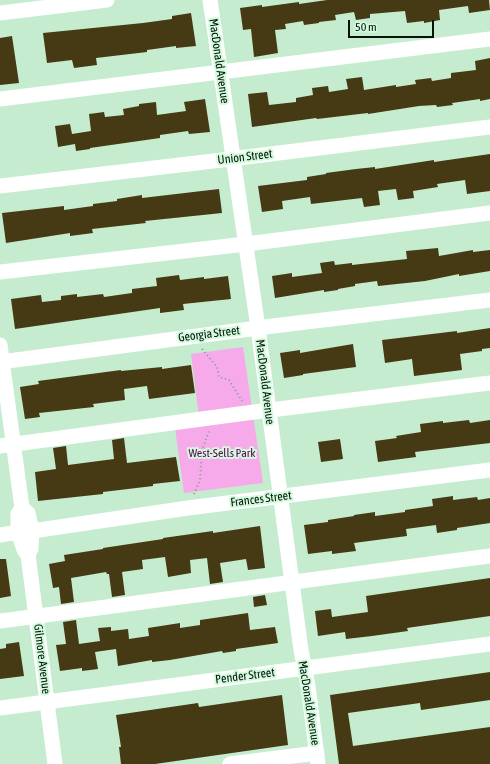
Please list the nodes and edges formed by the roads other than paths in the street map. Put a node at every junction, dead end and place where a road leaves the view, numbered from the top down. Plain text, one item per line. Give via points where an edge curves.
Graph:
1 (107, 0) edge
2 (210, 0) edge
3 (0, 13) edge
4 (490, 39) edge
5 (220, 73) junction
6 (0, 99) edge
7 (490, 127) edge
8 (234, 159) junction
9 (0, 186) edge
10 (490, 213) edge
11 (246, 244) junction
12 (0, 272) edge
13 (490, 300) edge
14 (258, 328) junction
15 (0, 345) edge
16 (1, 361) edge
17 (490, 383) edge
18 (261, 411) junction
19 (6, 445) edge
20 (490, 470) edge
21 (281, 497) junction
22 (25, 532) junction
23 (0, 535) edge
24 (490, 556) edge
25 (291, 582) junction
26 (36, 616) junction
27 (0, 621) edge
28 (490, 644) edge
29 (304, 668) junction
30 (47, 702) junction
31 (0, 708) edge
32 (317, 758) edge
33 (55, 764) edge
34 (230, 764) edge

1 - 3 street
2 - 5 street, MacDonald Avenue
4 - 5 street
5 - 6 street
5 - 8 street, MacDonald Avenue
7 - 8 street, Union Street
8 - 9 street, Union Street
8 - 11 street, MacDonald Avenue
10 - 11 street
11 - 12 street
11 - 14 street, MacDonald Avenue
13 - 14 street, Georgia Street
14 - 16 street, Georgia Street
14 - 18 street, MacDonald Avenue
15 - 16 street, Gilmore Avenue
16 - 19 street, Gilmore Avenue
17 - 18 street
18 - 19 street
18 - 21 street, MacDonald Avenue
19 - 22 street, Gilmore Avenue via 22,508 28,513
20 - 21 street, Frances Street
21 - 22 street, Frances Street
21 - 25 street, MacDonald Avenue
22 - 23 street, Frances Street
22 - 26 street, Gilmore Avenue via 31,549 28,555
24 - 25 street
25 - 26 street
25 - 29 street, MacDonald Avenue
26 - 27 street
26 - 30 street, Gilmore Avenue
28 - 29 street, Pender Street
29 - 30 street, Pender Street
29 - 32 street, MacDonald Avenue
30 - 31 street, Pender Street
30 - 33 street, Gilmore Avenue
32 - 34 street

